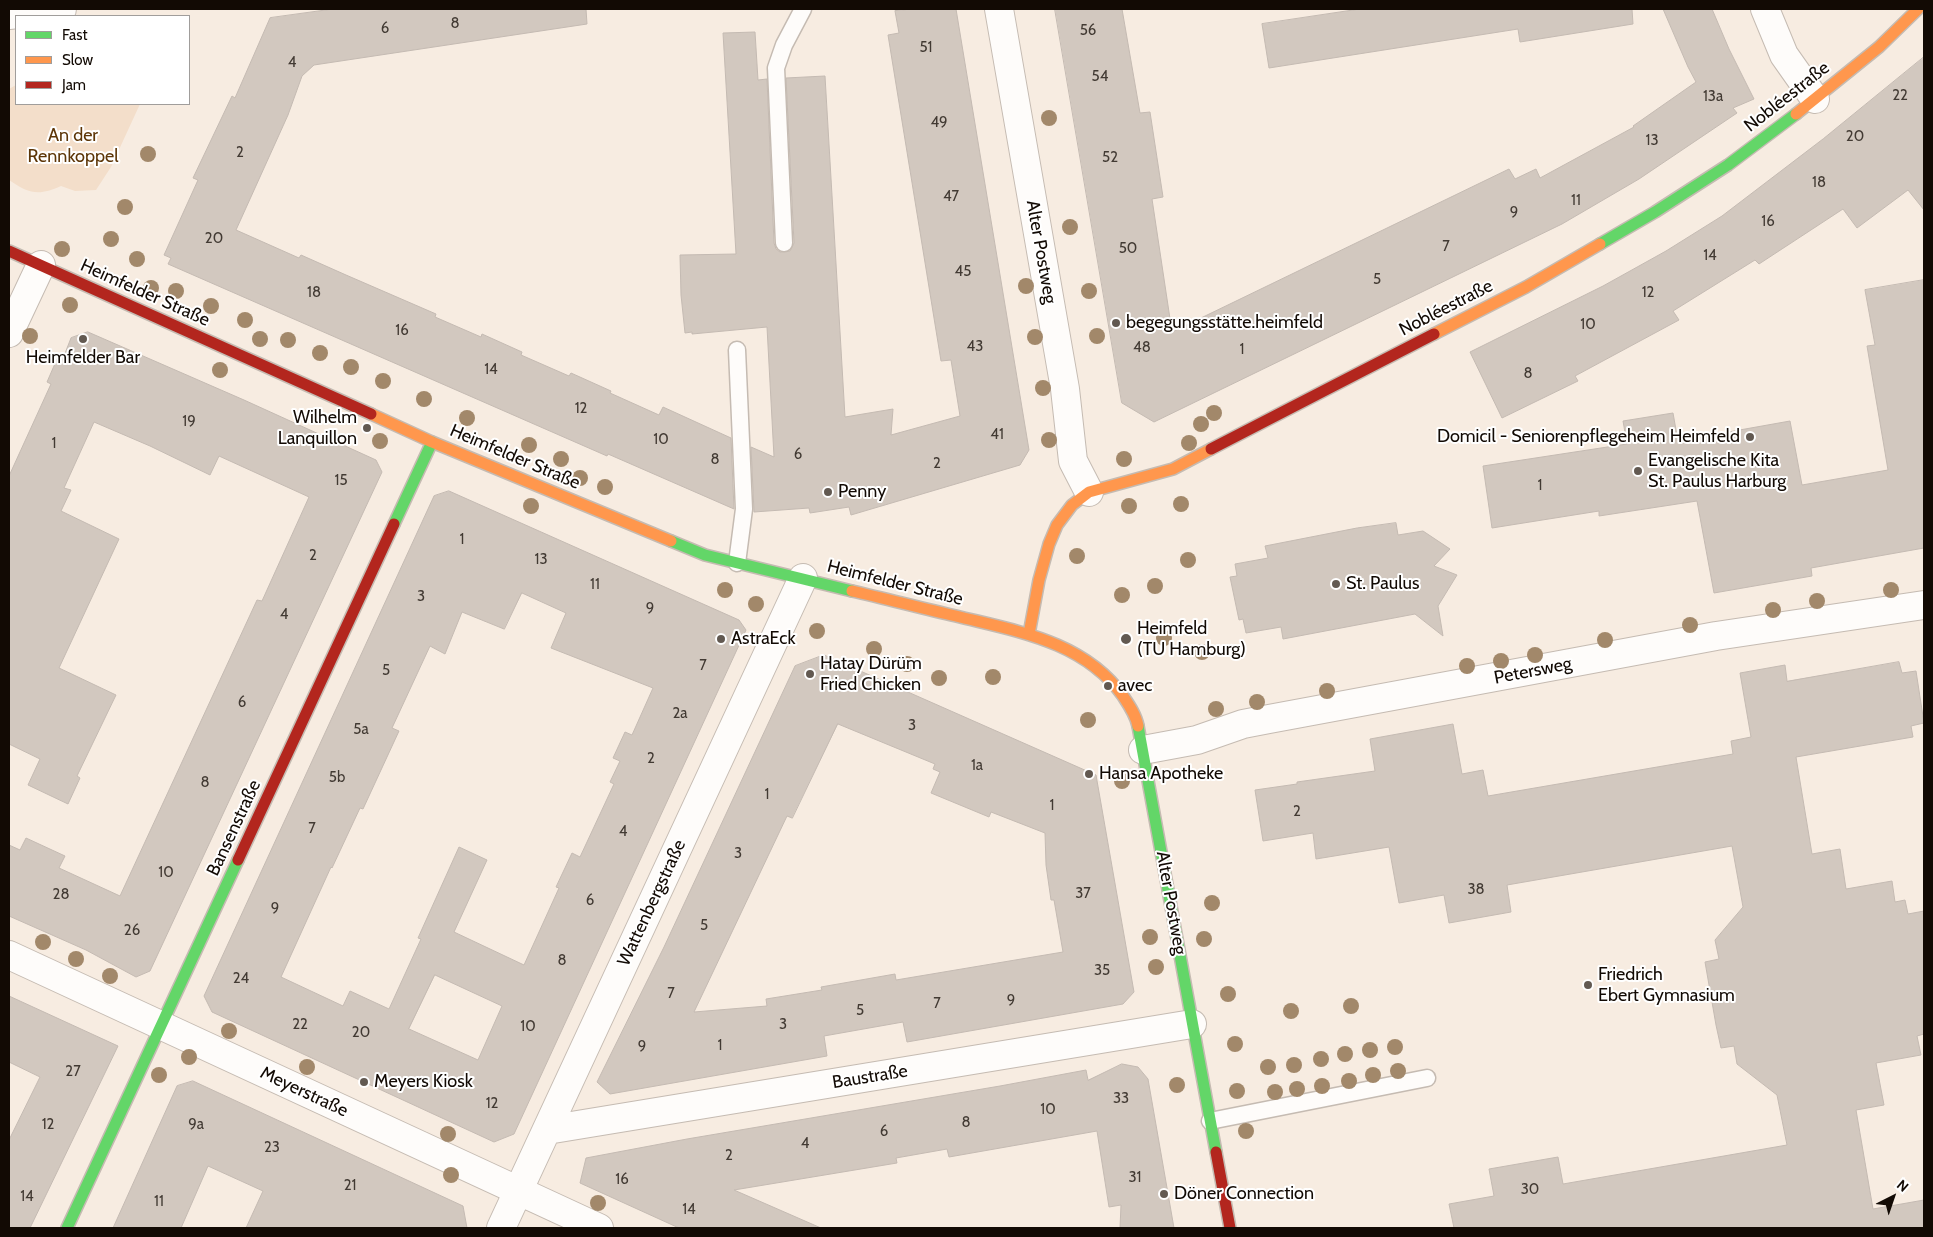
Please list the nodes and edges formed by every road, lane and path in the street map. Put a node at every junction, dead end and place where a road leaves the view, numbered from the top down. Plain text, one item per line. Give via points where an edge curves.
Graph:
1 (62, 9) edge
2 (803, 9) edge
3 (999, 9) edge
4 (1765, 9) edge
5 (1918, 9) edge
6 (9, 15) edge
7 (1815, 98) junction
8 (784, 243) dead end
9 (9, 251) edge
10 (40, 265) junction
11 (9, 332) edge
12 (737, 350) dead end
13 (432, 442) junction
14 (1089, 492) junction
15 (737, 563) junction
16 (803, 578) junction
17 (1924, 605) edge
18 (1029, 634) junction
19 (1144, 750) junction
20 (9, 955) edge
21 (1192, 1024) junction
22 (160, 1026) junction
23 (1427, 1078) dead end
24 (1210, 1120) junction
25 (547, 1130) junction
26 (519, 1191) junction
27 (67, 1228) edge
28 (501, 1228) edge
29 (599, 1228) edge
30 (1230, 1228) edge

1 - 6 street
2 - 8 lane via 776,68
3 - 14 street, Alter Postweg via 1065,389 1074,460
4 - 7 street via 1784,55
5 - 7 street, Nobléestraße via 1879,47
7 - 14 street, Nobléestraße via 1728,165 1655,212 1526,286 1173,469
9 - 10 street, Heimfelder Straße
10 - 11 street
10 - 13 street, Heimfelder Straße
12 - 15 lane via 744,509
13 - 15 street, Heimfelder Straße via 705,555
13 - 22 street, Bansenstraße
14 - 18 street, Nobléestraße via 1072,505 1057,525 1039,580
15 - 16 street, Heimfelder Straße
16 - 18 street, Heimfelder Straße
16 - 25 street, Wattenbergstraße
17 - 19 street, Petersweg via 1716,636 1269,719 1197,740
18 - 19 street, Alter Postweg via 1079,654 1111,680 1137,719
19 - 21 street, Alter Postweg
20 - 22 street, Meyerstraße
21 - 24 street, Alter Postweg
21 - 25 street, Baustraße
22 - 26 street, Meyerstraße
22 - 27 street, Bansenstraße
23 - 24 lane
24 - 30 street, Alter Postweg
25 - 26 street, Wattenbergstraße
26 - 28 street, Wattenbergstraße
26 - 29 street, Meyerstraße

